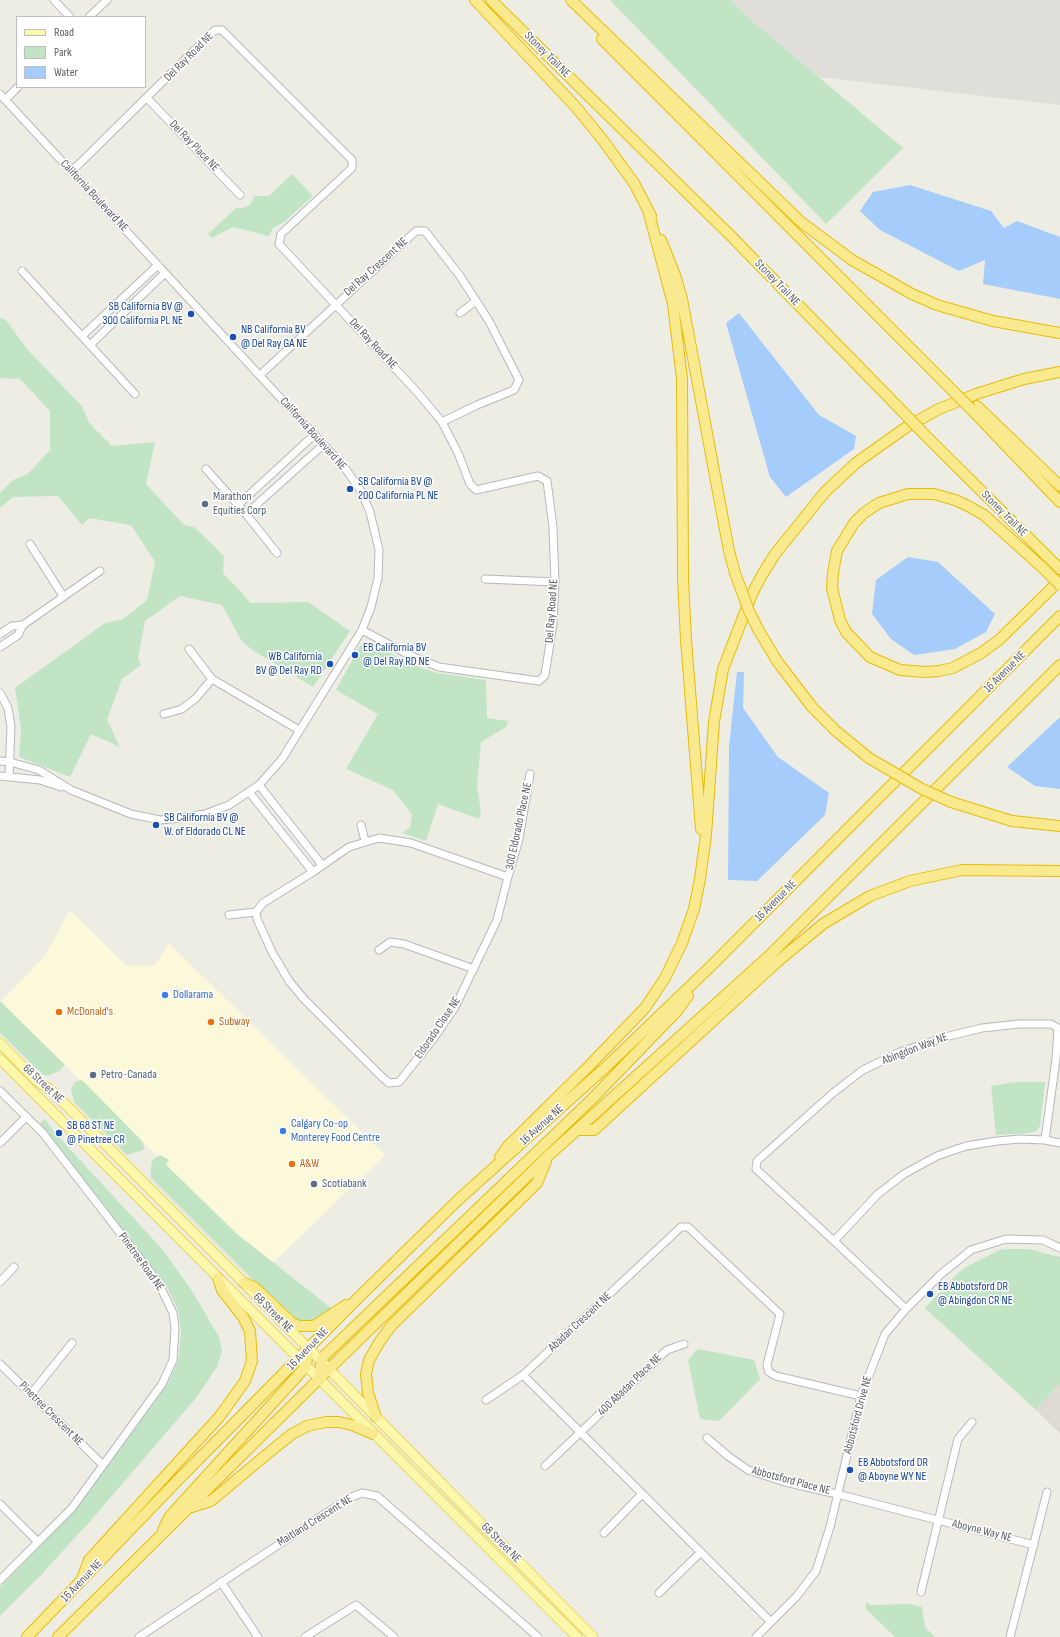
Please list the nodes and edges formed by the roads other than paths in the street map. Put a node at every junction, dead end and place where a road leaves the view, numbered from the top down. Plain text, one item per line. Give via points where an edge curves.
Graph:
1 (54, 0) edge
2 (107, 0) edge
3 (475, 0) edge
4 (491, 0) edge
5 (563, 0) edge
6 (571, 0) edge
7 (69, 16) edge
8 (90, 16) edge
9 (16, 88) edge
10 (3, 97) edge
11 (147, 98) junction
12 (71, 172) junction
13 (240, 195) dead end
14 (648, 210) junction
15 (158, 265) junction
16 (22, 271) dead end
17 (165, 273) junction
18 (476, 301) junction
19 (335, 304) junction
20 (460, 313) dead end
21 (1060, 333) edge
22 (82, 336) junction
23 (90, 345) junction
24 (1060, 372) edge
25 (260, 375) junction
26 (135, 394) dead end
27 (974, 407) junction
28 (442, 422) junction
29 (314, 435) junction
30 (323, 445) junction
31 (206, 469) dead end
32 (1060, 486) edge
33 (1060, 502) edge
34 (238, 506) junction
35 (246, 514) junction
36 (30, 544) dead end
37 (277, 553) dead end
38 (1060, 569) edge
39 (100, 571) dead end
40 (485, 579) dead end
41 (1060, 580) edge
42 (555, 582) junction
43 (1060, 585) edge
44 (63, 596) junction
45 (1060, 616) edge
46 (23, 625) junction
47 (362, 630) junction
48 (0, 634) edge
49 (0, 647) edge
50 (189, 649) dead end
51 (1060, 665) edge
52 (212, 679) junction
53 (0, 693) edge
54 (164, 714) dead end
55 (299, 730) junction
56 (0, 761) edge
57 (10, 762) junction
58 (530, 774) dead end
59 (0, 776) edge
60 (9, 776) junction
61 (259, 784) junction
62 (71, 790) junction
63 (249, 792) junction
64 (361, 826) dead end
65 (1060, 826) edge
66 (364, 841) junction
67 (322, 865) junction
68 (1060, 871) edge
69 (313, 872) junction
70 (508, 877) junction
71 (700, 879) junction
72 (256, 912) junction
73 (229, 915) dead end
74 (379, 950) dead end
75 (710, 967) junction
76 (474, 969) junction
77 (0, 1043) edge
78 (0, 1059) edge
79 (1058, 1060) edge
80 (0, 1091) edge
81 (26, 1117) junction
82 (576, 1130) junction
83 (1045, 1140) junction
84 (0, 1142) edge
85 (1060, 1143) edge
86 (548, 1156) junction
87 (488, 1174) junction
88 (834, 1241) junction
89 (1060, 1248) edge
90 (14, 1267) dead end
91 (218, 1278) junction
92 (0, 1282) edge
93 (244, 1283) junction
94 (358, 1298) junction
95 (906, 1309) junction
96 (72, 1343) dead end
97 (684, 1344) dead end
98 (308, 1349) junction
99 (321, 1361) junction
100 (302, 1362) junction
101 (0, 1364) edge
102 (330, 1369) junction
103 (523, 1375) junction
104 (320, 1380) junction
105 (31, 1394) junction
106 (861, 1396) junction
107 (486, 1400) dead end
108 (376, 1417) junction
109 (972, 1422) dead end
110 (580, 1433) junction
111 (373, 1434) junction
112 (707, 1438) dead end
113 (102, 1464) junction
114 (545, 1466) dead end
115 (1047, 1492) dead end
116 (642, 1494) junction
117 (837, 1494) junction
118 (0, 1504) edge
119 (190, 1507) junction
120 (939, 1520) junction
121 (604, 1533) dead end
122 (157, 1541) junction
123 (38, 1542) junction
124 (1034, 1544) junction
125 (700, 1552) junction
126 (0, 1580) edge
127 (81, 1582) junction
128 (221, 1582) junction
129 (921, 1592) dead end
130 (659, 1593) dead end
131 (771, 1622) junction
132 (27, 1637) edge
133 (58, 1637) edge
134 (139, 1637) edge
135 (258, 1637) edge
136 (305, 1637) edge
137 (394, 1637) edge
138 (538, 1637) edge
139 (577, 1637) edge
140 (593, 1637) edge
141 (756, 1637) edge
142 (1010, 1637) edge

1 - 7 street
2 - 8 street
3 - 14 highway via 575,106 634,183
4 - 38 highway, Stoney Trail NE, bridge via 732,237
5 - 27 highway via 931,369
6 - 21 highway via 801,222 852,260 912,294 938,305 993,322
9 - 10 street
10 - 12 street, California Boulevard NE
11 - 12 street, Del Ray Road NE
11 - 13 street, Del Ray Place NE
11 - 19 street, Del Ray Road NE via 216,30 222,30 352,160 352,168 281,234 279,244
12 - 15 street, California Boulevard NE
14 - 65 highway, bridge via 668,256 682,299 735,573 759,631 777,662 812,707 836,731 869,758 922,789 951,802 1012,821
14 - 71 highway via 673,304 682,379 683,578 701,834
15 - 17 street, California Boulevard NE
15 - 22 street
16 - 22 street
17 - 23 street
17 - 25 street, California Boulevard NE
18 - 19 street, Del Ray Crescent NE via 425,231 416,231
18 - 20 street
18 - 28 street, Del Ray Crescent NE via 519,380 514,390
19 - 25 street
19 - 28 street, Del Ray Road NE
22 - 23 street
23 - 26 street
24 - 71 highway via 1024,379 982,392 939,409 908,426 856,463 825,492 775,554 752,594 723,669 714,722
25 - 29 street, California Boulevard NE
27 - 32 highway
27 - 33 highway
28 - 42 street, Del Ray Road NE via 470,484 476,490 538,476 547,481 553,527
29 - 30 street, California Boulevard NE
29 - 34 street
30 - 35 street
30 - 47 street, California Boulevard NE via 345,468 361,491 375,528 379,550 378,578 372,607
31 - 34 street
34 - 35 street
35 - 37 street
36 - 44 street
39 - 44 street
40 - 42 street
41 - 43 highway, bridge via 999,640 981,653 952,668 926,672 900,670 870,657 846,632 840,620 832,588 838,551 854,523 879,503 908,494 934,494 968,506 984,515 1043,568
42 - 47 street, Del Ray Road NE via 547,668 545,676 539,681 439,667 409,655
44 - 46 street
45 - 75 highway, 16 Avenue NE
46 - 48 street via 12,626
46 - 49 street via 18,635
47 - 55 street, California Boulevard NE
50 - 52 street
51 - 82 highway, 16 Avenue NE via 770,955
52 - 54 street via 187,705
52 - 55 street
53 - 57 street via 8,708 11,727
55 - 61 street, California Boulevard NE via 282,759
56 - 57 street, California Boulevard NE
57 - 60 street
57 - 62 street, California Boulevard NE via 39,770
58 - 70 street, 300 Eldorado Place NE via 519,838
59 - 60 street, California Boulevard NE
60 - 62 street, California Boulevard NE via 40,780
61 - 63 street, California Boulevard NE
61 - 67 street
62 - 63 street, California Boulevard NE via 131,814 160,820 205,814 229,805
63 - 69 street
64 - 66 street
66 - 67 street via 349,847
66 - 70 street via 379,838 411,843
67 - 69 street
68 - 82 highway via 962,870 910,881 870,896 823,924 777,962 594,1130
69 - 72 street via 263,903
70 - 76 street, Eldorado Close NE via 496,920
71 - 87 highway via 694,909 682,943 665,978 645,1008 508,1146
72 - 73 street
72 - 76 street, Eldorado Close NE via 260,928 272,952 294,987 389,1083 394,1084 403,1079 421,1055 455,1007
74 - 76 street via 390,942 404,944
75 - 87 highway, 16 Avenue NE via 608,1065
75 - 99 highway via 677,1011 592,1099
77 - 93 main road, 68 Street NE via 36,1080 52,1091
78 - 91 main road, 68 Street NE
79 - 83 street, Abingdon Way NE
79 - 88 street, Abingdon Way NE via 1058,1028 1051,1024 982,1028 900,1052 864,1070 833,1093 757,1161 756,1169
80 - 81 street, Pinetree Road NE
81 - 84 street
81 - 113 street, Pinetree Road NE via 42,1132 158,1282 173,1313 175,1344 172,1360 162,1384
82 - 86 highway, 16 Avenue NE
83 - 85 street
83 - 88 street via 997,1141 966,1146 937,1156 904,1174 878,1194
86 - 102 highway, 16 Avenue NE
86 - 108 highway via 537,1183 392,1325 380,1341 369,1360 366,1374 368,1393
87 - 94 highway, 16 Avenue NE
88 - 95 street
89 - 95 street, Abbotsford Drive NE via 1043,1240 1006,1239 971,1250 940,1274
90 - 92 street
91 - 100 main road, 68 Street NE
91 - 127 highway via 222,1290 250,1330 252,1361 248,1376 220,1416 89,1560
93 - 94 highway via 254,1287 292,1323 309,1328
93 - 98 main road, 68 Street NE
94 - 98 highway, 16 Avenue NE
95 - 106 street, Abbotsford Drive NE via 885,1334
96 - 105 street
97 - 110 street, 400 Abadan Place NE via 667,1350
98 - 99 main road, 68 Street NE
98 - 100 highway
99 - 102 main road, 68 Street NE
99 - 104 highway
100 - 104 main road, 68 Street NE
100 - 122 highway via 250,1430 170,1516
100 - 127 highway, 16 Avenue NE via 176,1482
101 - 105 street, Pinetree Crescent NE
102 - 104 highway, 16 Avenue NE
102 - 108 main road, 68 Street NE
103 - 106 street, Abadan Crescent NE via 681,1227 688,1227 780,1314 767,1365 769,1372 776,1376
103 - 107 street
103 - 110 street
104 - 111 main road, 68 Street NE
104 - 119 highway, 16 Avenue NE
105 - 113 street, Pinetree Crescent NE
106 - 117 street, Abbotsford Drive NE
108 - 140 main road, 68 Street NE
109 - 120 street via 958,1439
110 - 114 street, 400 Abadan Place NE
110 - 116 street
111 - 119 highway via 339,1422 307,1426 292,1434 211,1501
111 - 139 main road, 68 Street NE
112 - 117 street, Abbotsford Place NE via 748,1470
113 - 123 street, Pinetree Road NE via 72,1508
115 - 124 street
116 - 121 street
116 - 125 street
117 - 120 street, Aboyne Way NE
117 - 131 street, Abbotsford Drive NE via 816,1571 796,1597
118 - 123 street
119 - 122 highway, 16 Avenue NE
120 - 124 street, Aboyne Way NE
120 - 129 street
122 - 133 highway, 16 Avenue NE
123 - 126 street, Pinetree Road NE
124 - 142 street
125 - 130 street
125 - 131 street
127 - 132 highway, 16 Avenue NE
128 - 134 street, Maitland Crescent NE
128 - 135 street
128 - 138 street, Maitland Crescent NE via 349,1498 362,1493 376,1496
131 - 141 street, Abbotsford Drive NE
136 - 137 street via 356,1605

